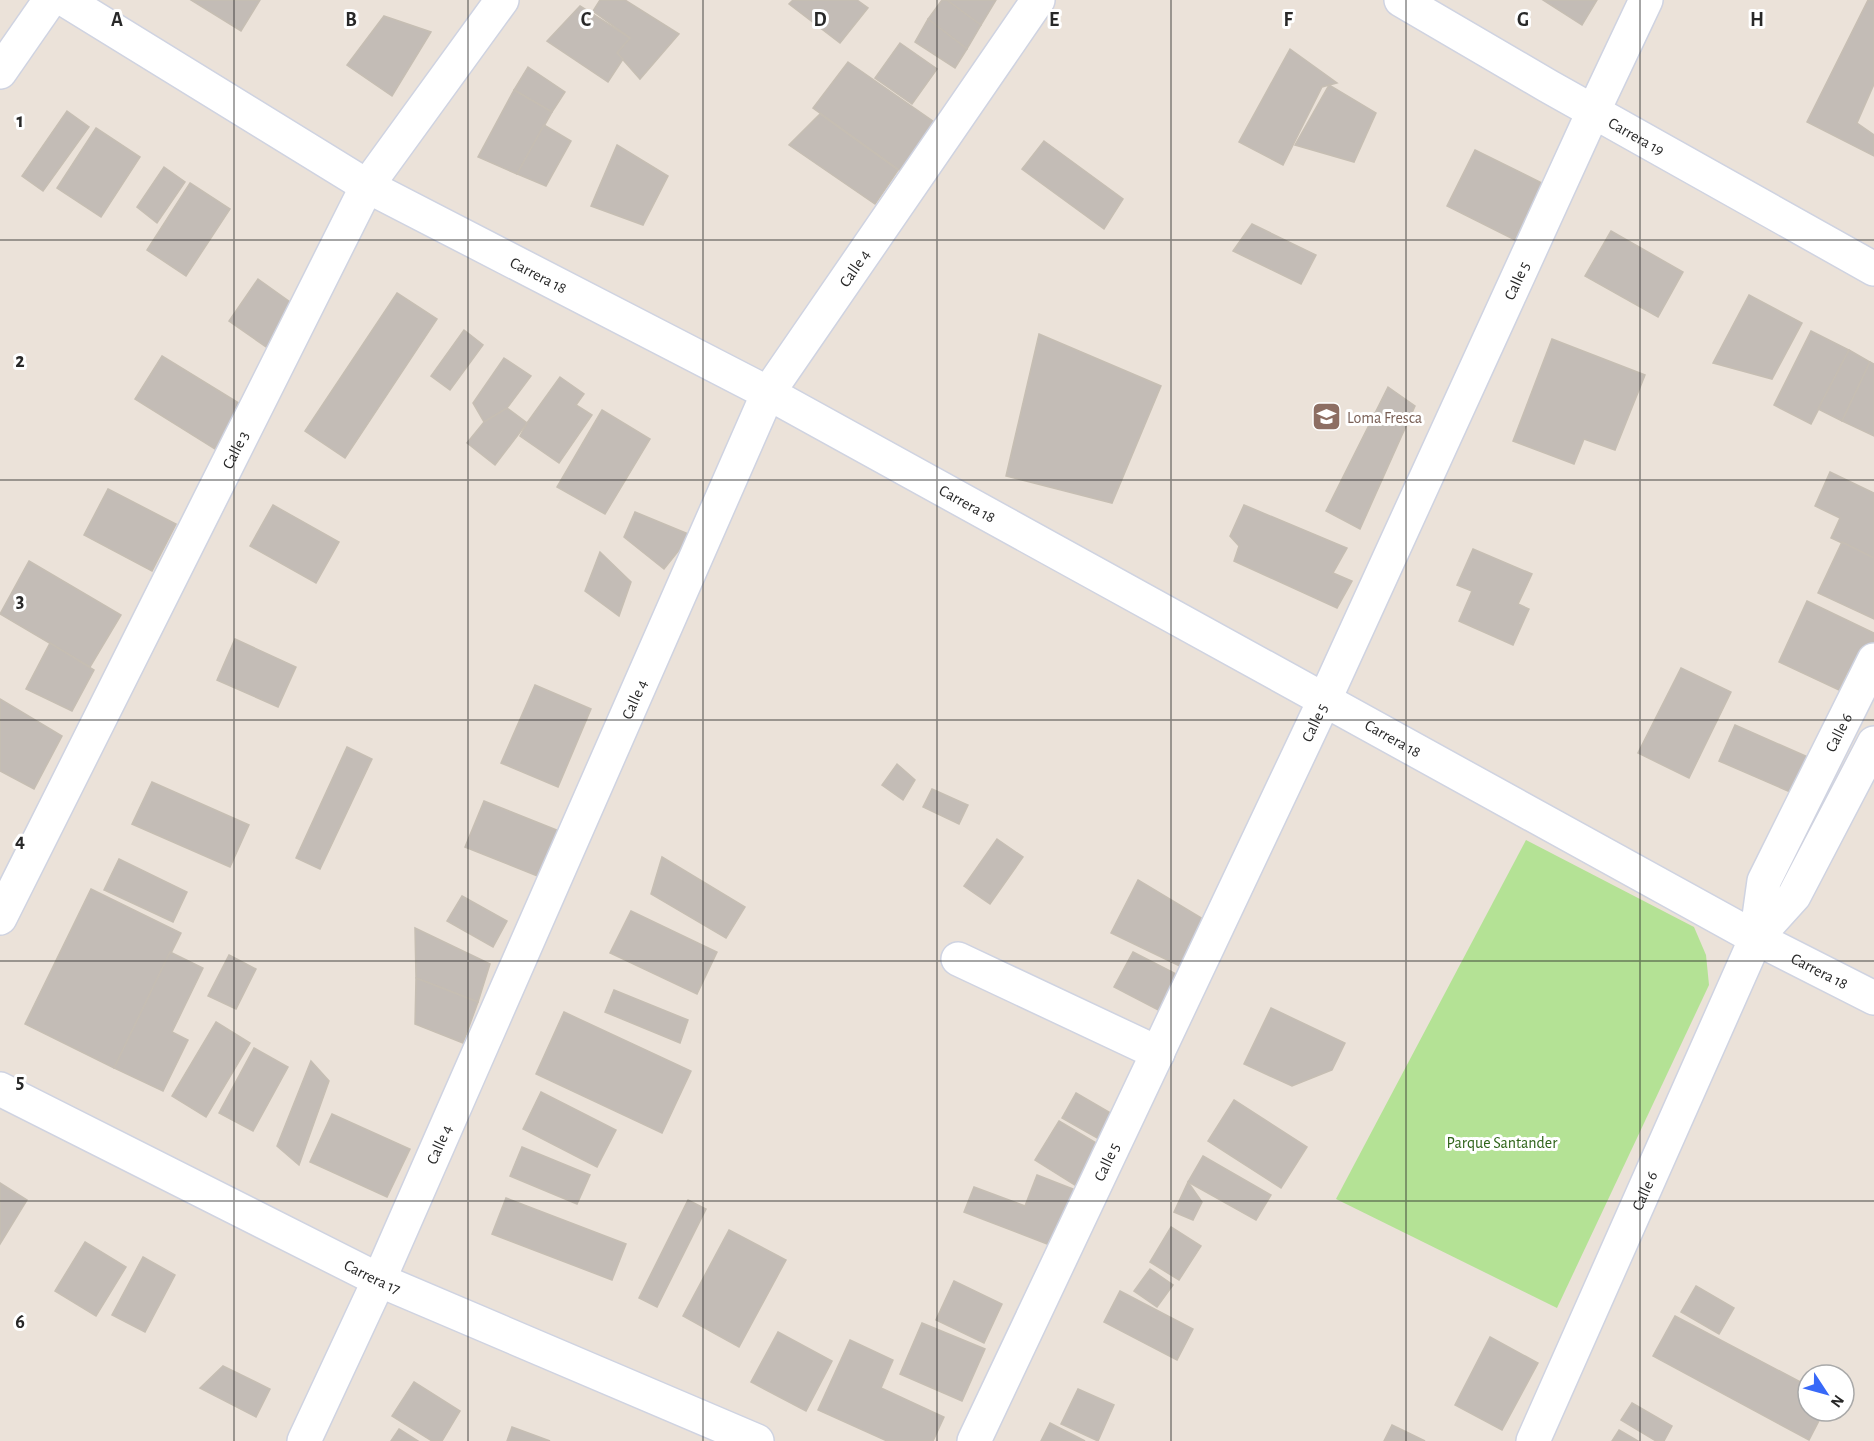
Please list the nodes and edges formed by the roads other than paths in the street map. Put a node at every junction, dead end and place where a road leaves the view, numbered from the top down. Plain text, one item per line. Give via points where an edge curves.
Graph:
1 (50, 0) edge
2 (65, 0) edge
3 (502, 0) edge
4 (1038, 0) edge
5 (1401, 0) edge
6 (1646, 0) edge
7 (0, 72) edge
8 (1594, 110) junction
9 (367, 186) junction
10 (1874, 269) edge
11 (768, 393) junction
12 (1874, 660) edge
13 (1324, 701) junction
14 (1874, 743) edge
15 (0, 918) edge
16 (1756, 938) junction
17 (958, 959) dead end
18 (1874, 998) edge
19 (1158, 1053) junction
20 (0, 1089) edge
21 (379, 1280) junction
22 (304, 1441) edge
23 (757, 1441) edge
24 (974, 1441) edge
25 (1533, 1441) edge

1 - 7 street
2 - 9 street, Carrera 18
3 - 9 street, Calle 3
4 - 11 street, Calle 4
5 - 8 street, Carrera 19
6 - 8 street, Calle 5
8 - 10 street, Carrera 19
8 - 13 street, Calle 5
9 - 11 street, Carrera 18
9 - 15 street, Calle 3
11 - 13 street, Carrera 18
11 - 21 street, Calle 4
12 - 16 street, Calle 6 via 1764,881
13 - 16 street, Carrera 18
13 - 19 street, Calle 5
14 - 16 street, Calle 6 via 1794,896
16 - 18 street, Carrera 18
16 - 25 street, Calle 6
17 - 19 street
19 - 24 street, Calle 5
20 - 21 street, Carrera 17
21 - 22 street, Calle 4
21 - 23 street, Carrera 17

